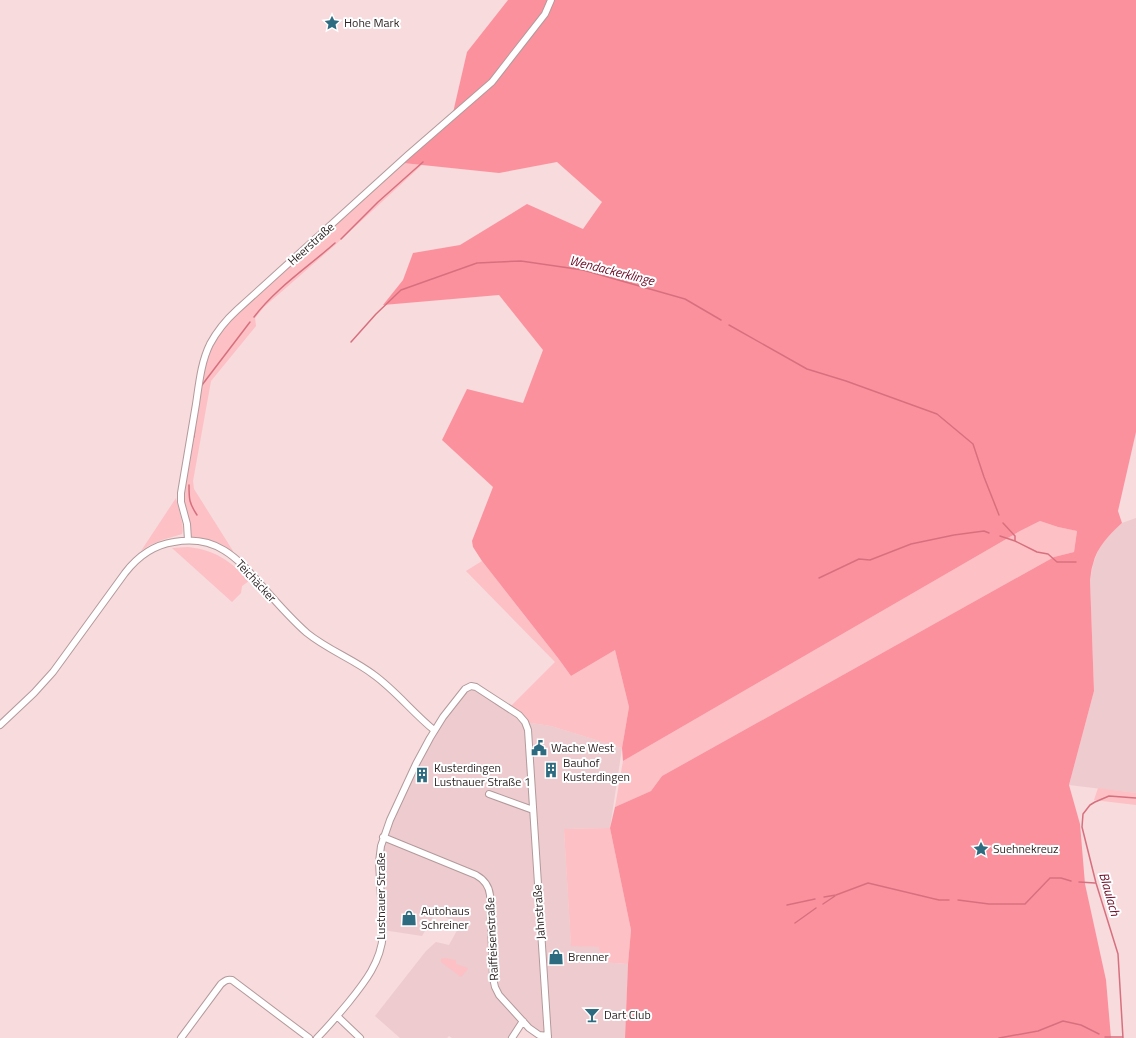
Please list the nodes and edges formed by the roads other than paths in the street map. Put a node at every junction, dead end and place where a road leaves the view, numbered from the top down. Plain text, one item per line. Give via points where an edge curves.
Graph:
1 (551, 0) edge
2 (188, 540) junction
3 (471, 686) joint
4 (0, 725) edge
5 (434, 730) junction
6 (488, 794) dead end
7 (533, 810) junction
8 (383, 837) junction
9 (337, 1016) junction
10 (523, 1021) junction
11 (548, 1037) edge
12 (181, 1038) edge
13 (309, 1038) edge
14 (317, 1038) edge
15 (360, 1038) edge
16 (512, 1038) edge

1 - 2 street, Heerstraße via 545,14 492,82 240,307 217,332 204,359 181,493
2 - 4 street, Teichäcker via 162,544 136,560 53,672
2 - 5 street, Teichäcker via 211,544 236,558 301,628 325,646 376,676
3 - 5 street, Lustnauer Straße via 464,689
3 - 7 street, Jahnstraße via 499,701 525,722 528,730
5 - 8 street, Lustnauer Straße
6 - 7 street
7 - 11 street, Jahnstraße
8 - 9 street, Lustnauer Straße via 379,862 383,923 381,946 370,974
8 - 10 street, Raiffeisenstraße via 476,875 487,884 490,895 493,983 499,995
9 - 14 street, Lustnauer Straße
9 - 15 street
10 - 11 street, Raiffeisenstraße via 535,1033
10 - 16 street
12 - 13 street via 221,984 228,980 250,992

